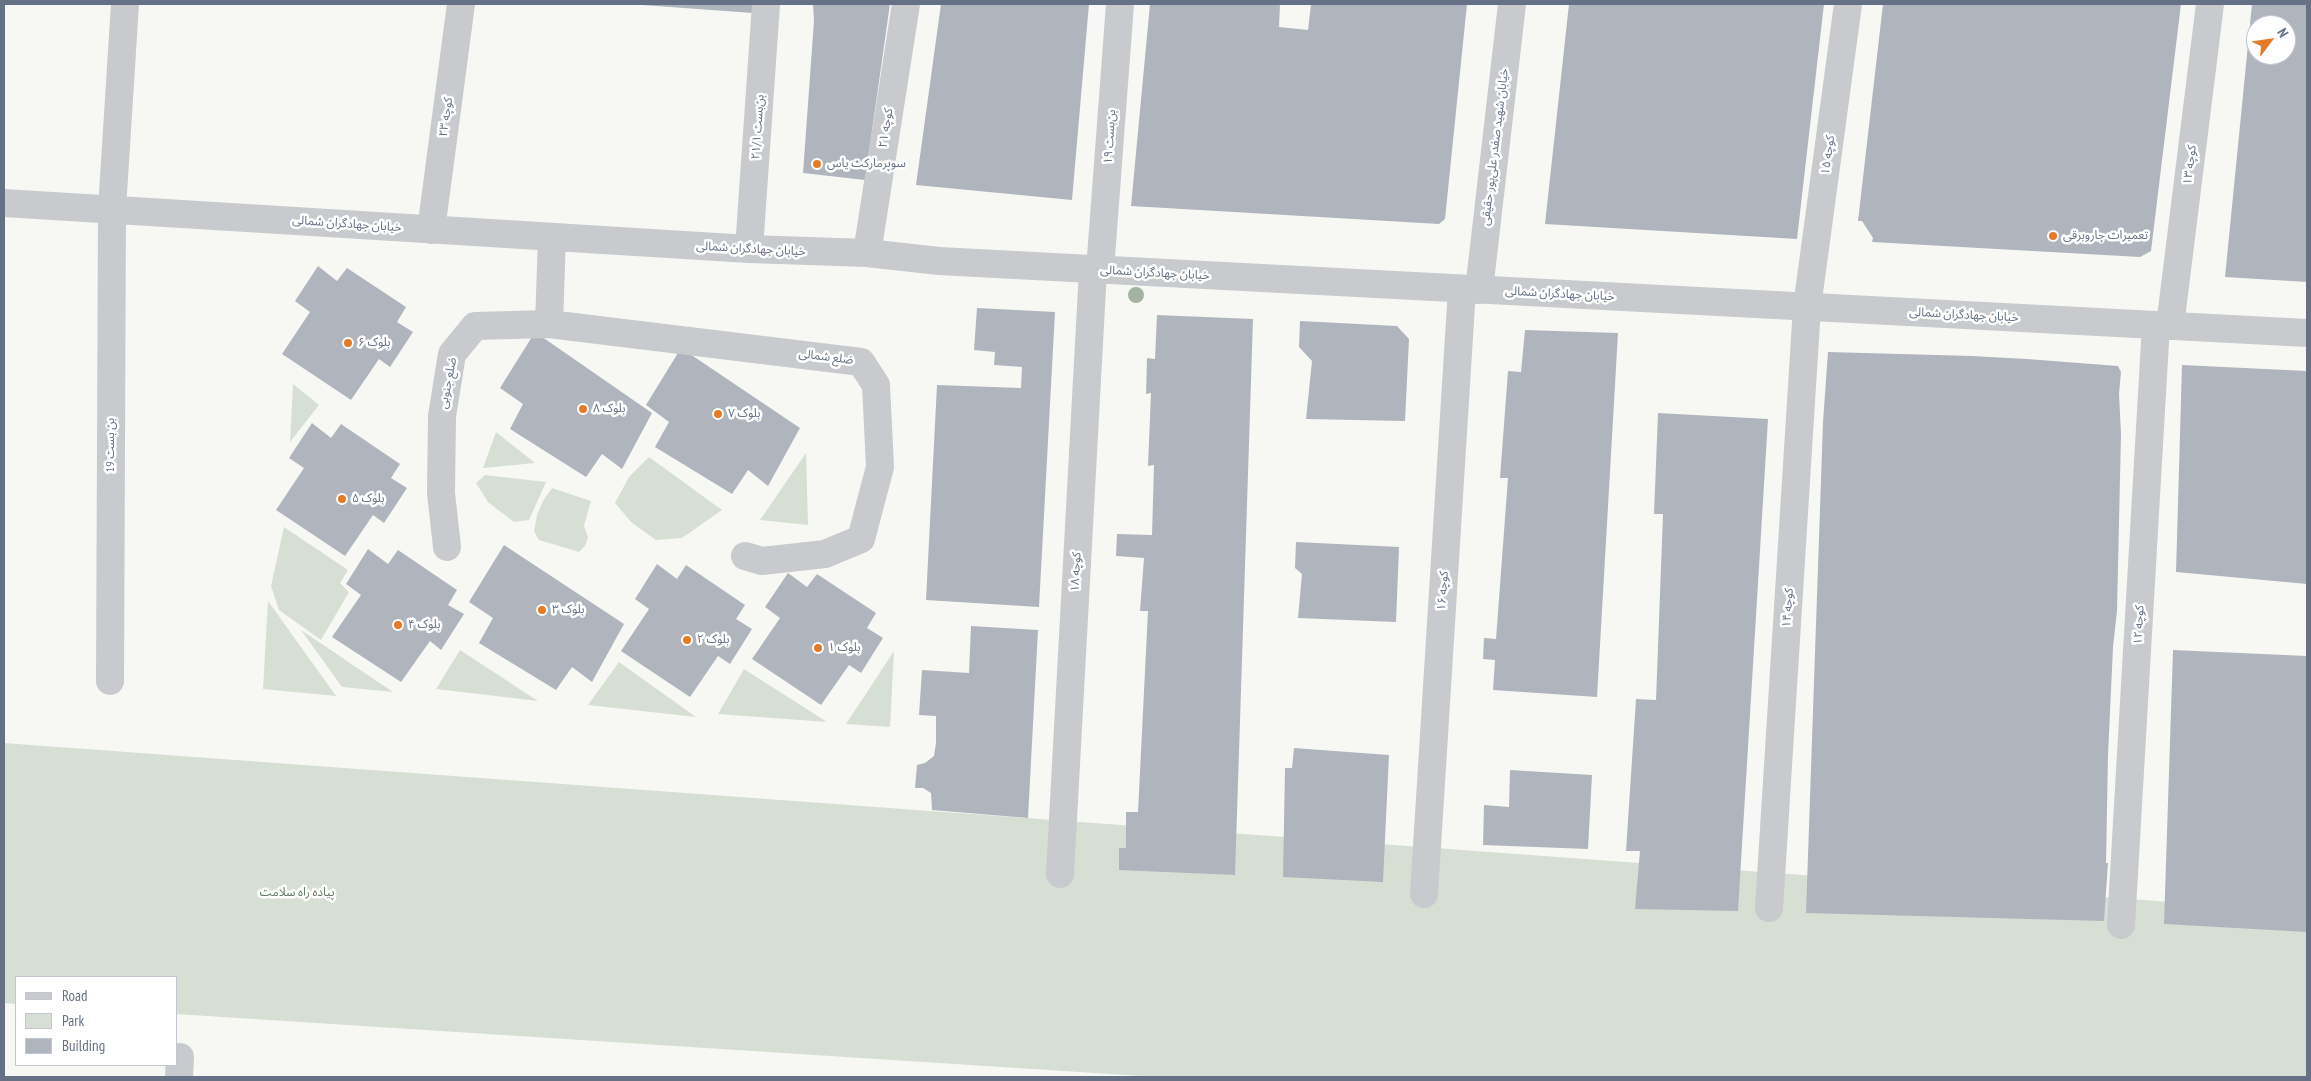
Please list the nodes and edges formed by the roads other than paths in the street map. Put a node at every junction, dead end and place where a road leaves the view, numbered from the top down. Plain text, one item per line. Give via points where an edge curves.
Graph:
1 (125, 4) edge
2 (461, 4) edge
3 (766, 4) edge
4 (906, 4) edge
5 (1120, 4) edge
6 (1512, 4) edge
7 (1848, 4) edge
8 (2210, 4) edge
9 (4, 203) edge
10 (112, 209) junction
11 (431, 230) junction
12 (552, 237) junction
13 (749, 249) junction
14 (867, 253) junction
15 (1097, 270) junction
16 (1471, 289) junction
17 (1808, 307) junction
18 (549, 324) junction
19 (2163, 326) junction
20 (2307, 333) edge
21 (446, 547) dead end
22 (746, 556) dead end
23 (110, 682) dead end
24 (1060, 874) dead end
25 (1424, 894) dead end
26 (1769, 908) dead end
27 (2121, 925) dead end

1 - 10 street, بن بست 19
2 - 11 street, کوچه ۲۳
3 - 13 street, بن‌بست ۲۱/۱
4 - 14 street, کوچه ۲۱
5 - 15 street, بن‌بست ۱۹
6 - 16 street, خیابان شهید صفدر علی‌پور حقیقی
7 - 17 street, کوچه ۱۵
8 - 19 street, کوچه ۱۳
9 - 10 street, خیابان جهادگران شمالی
10 - 11 street, خیابان جهادگران شمالی
10 - 23 street, بن بست 19
11 - 12 street, خیابان جهادگران شمالی
12 - 13 street, خیابان جهادگران شمالی
12 - 18 street
13 - 14 street, خیابان جهادگران شمالی
14 - 15 street, خیابان جهادگران شمالی via 940,261
15 - 16 street, خیابان جهادگران شمالی
15 - 24 street, کوچه ۱۸
16 - 17 street, خیابان جهادگران شمالی
16 - 25 street, کوچه ۱۶
17 - 19 street, خیابان جهادگران شمالی
17 - 26 street, کوچه ۱۴
18 - 21 street, ضلع جنوبی via 475,326 452,354 442,416 441,493
18 - 22 street, ضلع شمالی via 861,362 876,385 880,467 861,539 825,554 762,561
19 - 20 street, خیابان جهادگران شمالی
19 - 27 street, کوچه ۱۲

